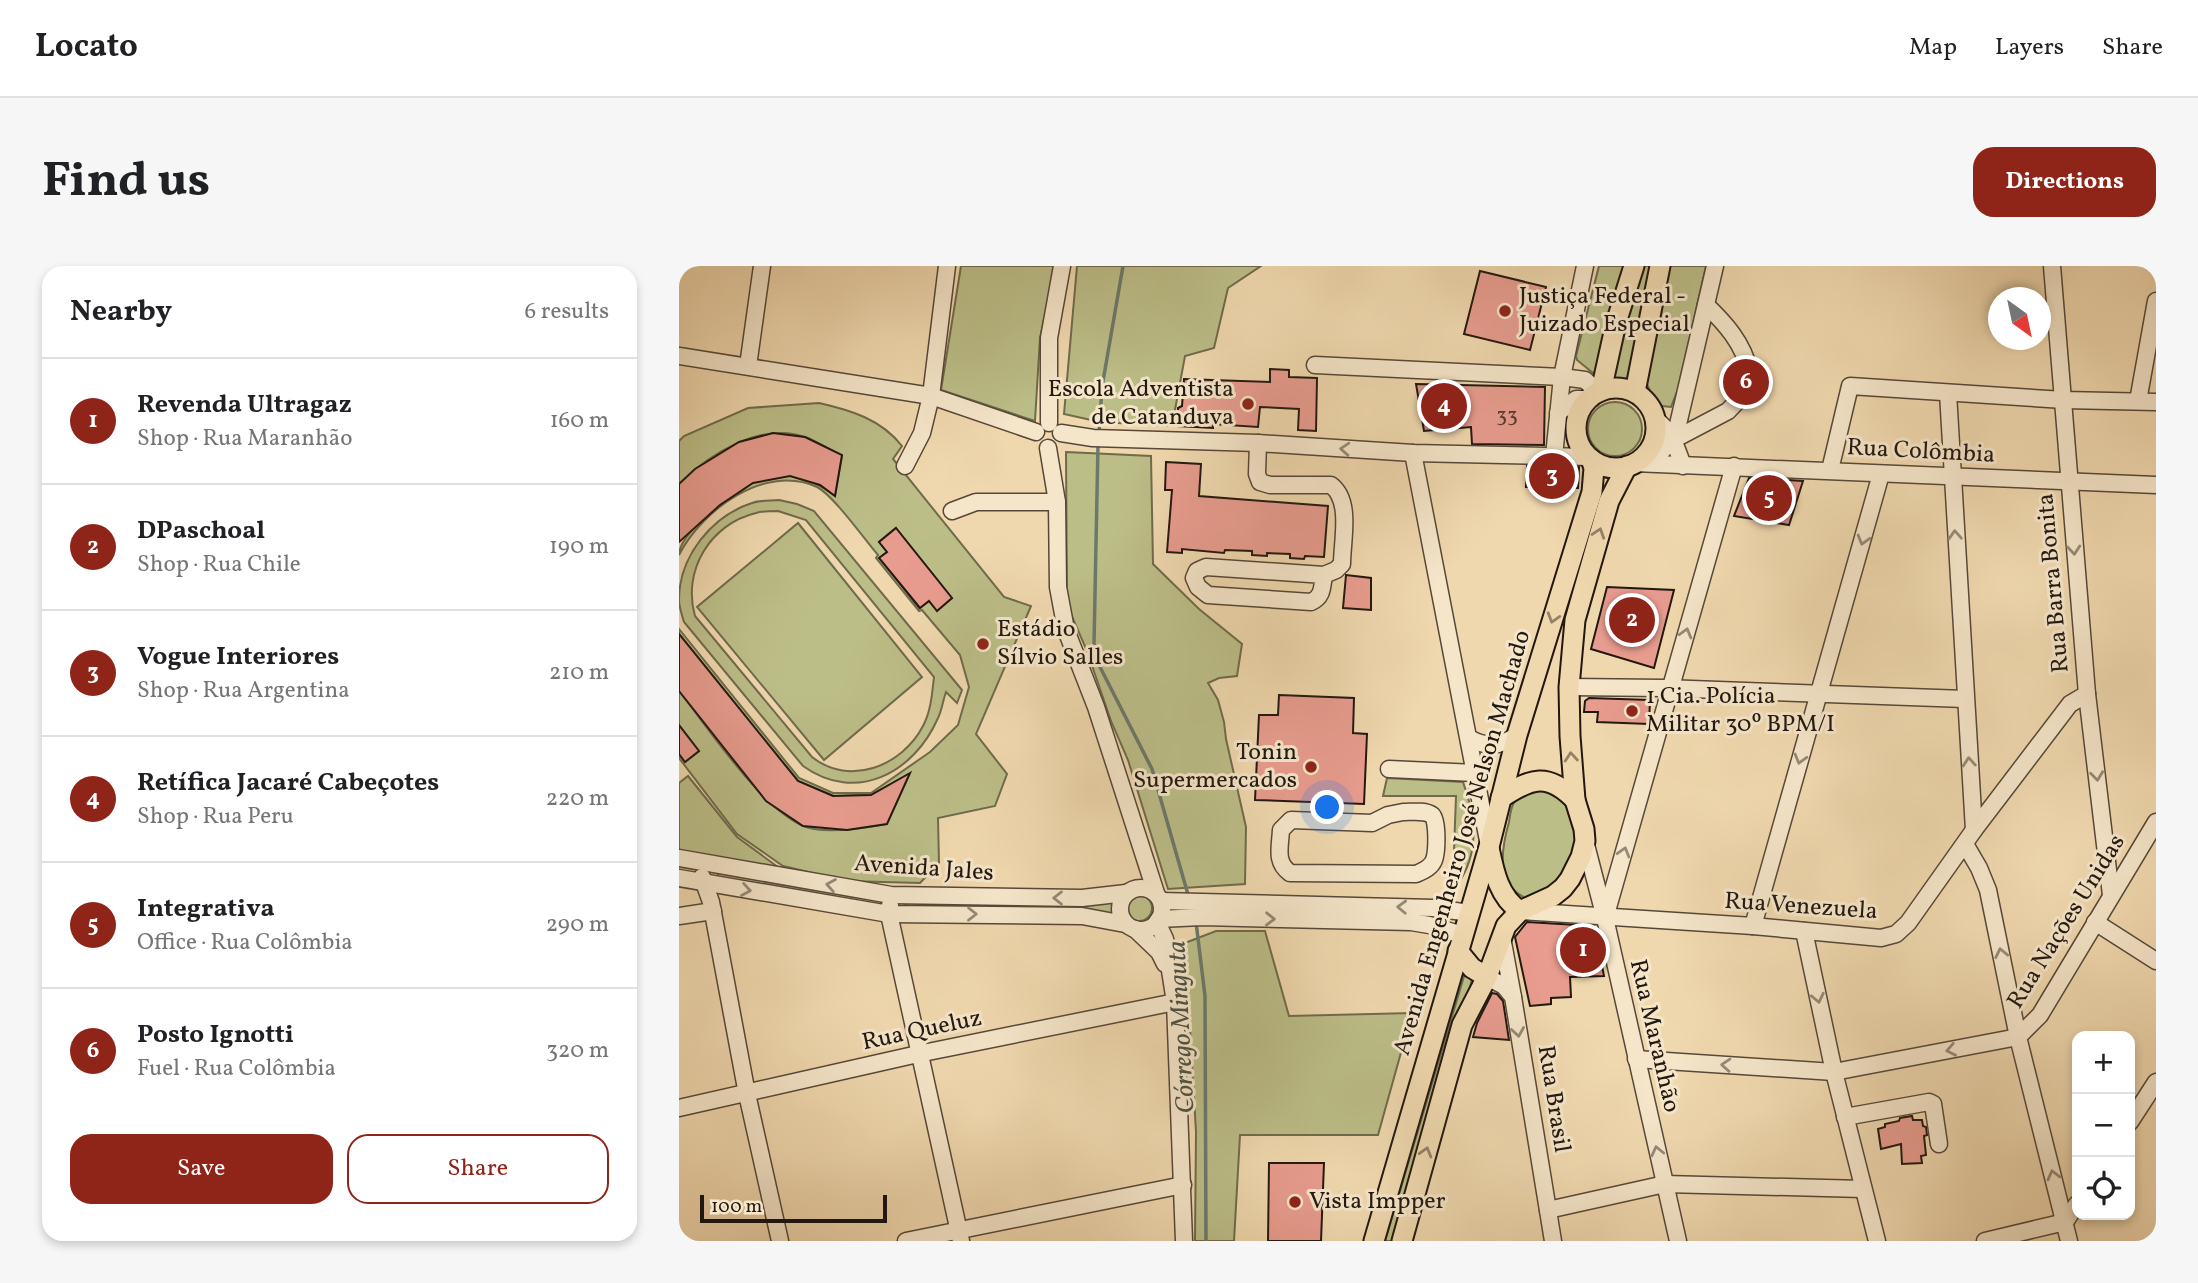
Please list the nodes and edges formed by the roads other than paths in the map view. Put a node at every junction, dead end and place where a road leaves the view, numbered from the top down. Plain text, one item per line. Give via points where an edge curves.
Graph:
1 (762, 266) edge
2 (947, 266) edge
3 (1062, 266) edge
4 (1585, 266) edge
5 (1634, 266) edge
6 (1660, 266) edge
7 (1715, 266) edge
8 (2052, 266) edge
9 (2156, 301) edge
10 (1706, 305) junction
11 (679, 356) edge
12 (1315, 365) dead end
13 (748, 366) junction
14 (1749, 370) tunnel mouth
15 (1562, 377) junction
16 (1635, 392) junction
17 (1948, 393) junction
18 (1596, 394) junction
19 (1743, 395) tunnel mouth
20 (931, 396) junction
21 (2064, 400) junction
22 (2138, 401) junction
23 (2156, 402) edge
24 (1558, 413) junction
25 (1655, 419) junction
26 (1049, 429) junction
27 (1673, 440) junction
28 (1258, 443) junction
29 (1413, 453) junction
30 (1554, 456) junction
31 (1590, 458) junction
32 (1633, 463) junction
33 (905, 466) dead end
34 (1683, 466) junction
35 (1734, 466) junction
36 (1830, 470) junction
37 (1881, 474) junction
38 (1952, 478) junction
39 (2068, 482) junction
40 (2156, 485) edge
41 (1057, 502) junction
42 (951, 511) dead end
43 (1324, 575) junction
44 (1569, 687) junction
45 (1670, 688) junction
46 (1819, 693) junction
47 (2087, 694) junction
48 (1965, 699) junction
49 (1517, 735) junction
50 (1469, 738) junction
51 (1389, 769) dead end
52 (1475, 773) junction
53 (1501, 798) junction
54 (1575, 800) junction
55 (2156, 822) edge
56 (1969, 837) junction
57 (1139, 838) junction
58 (1585, 841) junction
59 (1489, 847) junction
60 (679, 858) edge
61 (696, 862) junction
62 (1335, 875) junction
63 (679, 878) edge
64 (705, 883) junction
65 (1130, 891) junction
66 (891, 895) junction
67 (2111, 895) junction
68 (1158, 897) junction
69 (1333, 905) junction
70 (1195, 909) junction
71 (713, 911) junction
72 (1520, 911) junction
73 (1469, 913) junction
74 (889, 914) junction
75 (679, 916) edge
76 (1605, 918) junction
77 (1158, 920) junction
78 (2095, 922) junction
79 (1130, 926) junction
80 (1753, 926) junction
81 (1804, 931) junction
82 (1502, 937) junction
83 (1461, 943) junction
84 (2156, 961) edge
85 (1171, 976) junction
86 (1487, 976) junction
87 (1513, 997) junction
88 (1175, 1002) junction
89 (2018, 1037) junction
90 (918, 1054) junction
91 (1636, 1059) junction
92 (1834, 1072) junction
93 (2156, 1082) edge
94 (747, 1094) junction
95 (679, 1108) edge
96 (2135, 1114) edge
97 (1845, 1117) junction
98 (1939, 1144) dead end
99 (1665, 1184) junction
100 (1183, 1185) junction
101 (1863, 1189) junction
102 (1548, 1210) junction
103 (2072, 1212) edge
104 (2065, 1222) junction
105 (960, 1235) edge
106 (780, 1241) edge
107 (906, 1241) edge
108 (1184, 1241) edge
109 (1374, 1241) edge
110 (1402, 1241) edge
111 (1553, 1241) edge
112 (1678, 1241) edge
113 (1877, 1241) edge
114 (1985, 1241) edge
115 (2069, 1241) edge

1 - 13 street
2 - 20 street
3 - 26 street via 1049,338
4 - 15 street
5 - 18 main road
6 - 16 main road
7 - 10 street
8 - 21 street, Rua Barra Bonita
9 - 22 street
10 - 14 street via 1732,333
10 - 27 street
11 - 13 street
12 - 15 street
13 - 20 street
15 - 18 street via 1585,380
15 - 24 street
16 - 18 main road via 1614,388
16 - 25 main road via 1650,406
17 - 21 street
17 - 36 street via 1850,386
17 - 38 street
18 - 24 street via 1576,399
18 - 31 main road via 1578,414 1576,424 1578,442
19 - 27 street via 1728,411
20 - 26 street
20 - 33 street via 922,433
21 - 22 street
21 - 39 street, Rua Barra Bonita
22 - 23 street
24 - 30 street
25 - 27 street
25 - 32 main road via 1652,445
26 - 28 street via 1099,438
26 - 41 street via 1038,443 1048,448
27 - 32 street via 1656,455
27 - 34 street
29 -> 28 street
28 - 43 street via 1260,482 1331,485 1339,491 1343,501 1342,564
29 - 30 street
29 - 50 street
30 - 31 street
31 - 32 main road via 1610,467
31 -> 49 main road, Avenida Engenheiro José Nelson Machado via 1592,492
32 - 34 street, Rua Colômbia
44 -> 32 main road, Avenida Engenheiro José Nelson Machado via 1574,620 1609,502
34 - 35 street, Rua Colômbia
35 - 36 street, Rua Colômbia
45 -> 35 street
36 - 37 street, Rua Colômbia
37 - 38 street, Rua Colômbia
37 -> 46 street
38 - 39 street, Rua Colômbia
48 -> 38 street
39 - 40 street, Rua Colômbia
39 -> 47 street, Rua Barra Bonita
41 - 42 street via 976,502
41 - 57 street via 1058,587 1066,630
43 - 43 street via 1206,567 1197,570 1194,578 1208,595 1311,601 1321,594
44 - 45 street
54 -> 44 main road, Avenida Engenheiro José Nelson Machado
45 - 46 street
76 -> 45 street
46 - 48 street
46 -> 80 street
47 - 56 street, Rua Venezuela via 2070,704
47 -> 67 street, Rua Barra Bonita
56 -> 48 street
49 - 50 street via 1493,746
49 - 53 main road, Avenida Engenheiro José Nelson Machado
50 - 52 street
51 - 52 street
52 - 59 street
53 - 54 main road via 1525,783 1542,780
53 - 59 main road, Avenida Engenheiro José Nelson Machado
54 - 58 main road, Avenida Engenheiro José Nelson Machado
55 - 67 street, Rua Nações Unidas
56 - 81 street, Rua Venezuela via 1896,934 1881,938
89 -> 56 street via 1988,890
57 - 65 street via 1138,877
57 - 68 street
58 - 72 main road, Avenida Engenheiro José Nelson Machado via 1563,888
58 - 76 street, Rua Maranhão
59 - 72 main road via 1502,891
59 - 73 main road, Avenida Engenheiro José Nelson Machado
60 - 61 street, Avenida Jales
61 - 64 street
66 -> 61 street, Avenida Jales
62 - 62 street via 1416,874 1434,860 1437,824 1428,813 1403,812 1372,823 1291,820 1285,824 1279,861 1283,868 1290,873
62 - 69 street
63 - 64 street, Avenida Jales
64 - 71 street
64 -> 74 street, Avenida Jales
65 -> 66 street, Avenida Jales via 1082,898
65 - 68 street via 1145,888
65 - 79 street via 1119,905
66 - 74 street
67 - 78 street, Rua Nações Unidas
68 - 70 street
68 - 77 street via 1162,913
69 - 70 street
73 -> 69 street
70 - 77 street
70 -> 83 street via 1411,922 1429,925
71 - 75 street
71 - 94 street
72 - 76 street, Rua Venezuela
72 - 82 main road, Avenida Engenheiro José Nelson Machado
73 - 83 main road, Avenida Engenheiro José Nelson Machado
74 -> 79 street, Avenida Jales via 1082,916
74 - 90 street
76 - 80 street, Rua Venezuela
76 - 91 street, Rua Maranhão
77 - 79 street via 1145,930
77 - 85 street
78 - 84 street
78 - 89 street, Rua Nações Unidas via 2040,1015
79 - 85 street via 1159,952
80 - 81 street, Rua Venezuela
81 -> 92 street
82 - 86 main road, Avenida Engenheiro José Nelson Machado
82 - 87 street, Rua Brasil
83 - 86 main road via 1472,968
83 - 109 main road, Avenida Engenheiro José Nelson Machado
85 - 88 street
86 - 87 street
110 -> 86 main road, Avenida Engenheiro José Nelson Machado via 1462,1025
87 -> 102 street, Rua Brasil
88 - 90 street, Rua Queluz
88 - 100 street
89 -> 92 street, Rua Nações Unidas
104 -> 89 street
90 - 94 street, Rua Queluz
90 - 105 street
92 -> 91 street, Rua Nações Unidas
99 -> 91 street, Rua Maranhão
92 - 97 street
93 - 96 street
94 - 95 street, Rua Queluz
94 - 106 street
97 - 98 street via 1930,1102
97 - 101 street
99 - 101 street
99 - 102 street
99 - 112 street, Rua Maranhão
100 - 105 street
100 - 108 street
101 - 113 street
102 - 111 street, Rua Brasil
103 - 104 street
104 - 114 street
104 - 115 street
105 - 107 street

